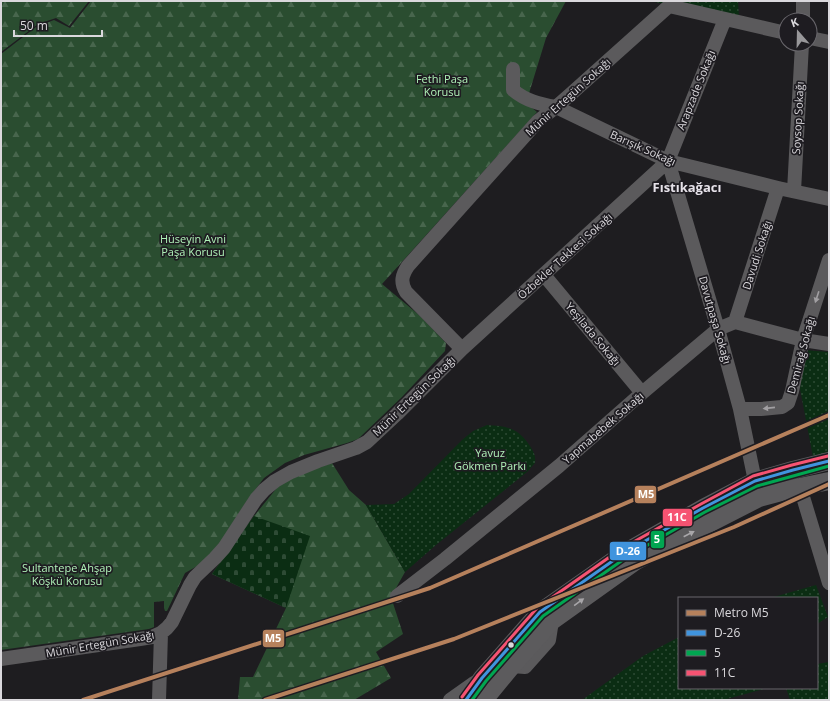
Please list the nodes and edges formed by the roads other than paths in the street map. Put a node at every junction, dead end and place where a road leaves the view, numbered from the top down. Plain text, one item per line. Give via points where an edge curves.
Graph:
1 (803, 1) edge
2 (803, 12) edge
3 (725, 19) junction
4 (778, 31) edge
5 (818, 40) edge
6 (829, 42) edge
7 (802, 52) edge
8 (513, 69) dead end
9 (556, 107) junction
10 (668, 162) junction
11 (778, 188) junction
12 (794, 191) junction
13 (829, 199) edge
14 (829, 260) edge
15 (544, 275) junction
16 (735, 322) junction
17 (718, 329) junction
18 (803, 340) junction
19 (829, 344) edge
20 (462, 350) junction
21 (642, 393) junction
22 (740, 409) junction
23 (829, 461) edge
24 (755, 481) junction
25 (829, 481) edge
26 (800, 487) junction
27 (829, 583) edge
28 (397, 596) dead end
29 (161, 633) junction
30 (1, 659) edge
31 (482, 678) junction
32 (159, 700) edge
33 (450, 700) edge
34 (466, 700) edge
35 (484, 700) edge

1 - 2 street
3 - 4 street
3 - 9 street, Münir Ertegün Sokağı via 669,6
3 - 10 street, Arapzade Sokağı
5 - 6 street
7 - 12 street, Soysop Sokağı
8 - 9 street, Barışık Sokağı via 513,90 536,103
9 - 10 street, Barışık Sokağı
9 - 20 street, Münir Ertegün Sokağı via 538,120 404,272 403,288
10 - 11 street, Barışık Sokağı
10 - 15 street, Özbekler Tekkesi Sokağı
10 - 17 street, Davutpaşa Sokağı
11 - 12 street, Barışık Sokağı
11 - 16 street, Davudi Sokağı
12 - 13 street, Barışık Sokağı
14 -> 18 street, Demirağ Sokağı
15 - 20 street, Özbekler Tekkesi Sokağı
15 - 21 street, Yeşilada Sokağı
16 - 17 street, Yapmabebek Sokağı
16 - 18 street
17 - 21 street, Yapmabebek Sokağı
17 - 22 street, Davutpaşa Sokağı
18 - 19 street
18 -> 22 street, Demirağ Sokağı via 788,403 761,409
20 - 29 street, Münir Ertegün Sokağı via 367,442 291,472 264,490 224,548 195,577 172,622
21 - 28 street, Yapmabebek Sokağı via 559,466
22 - 24 street, Davutpaşa Sokağı
23 - 24 main road
24 - 31 main road via 624,553 540,612
25 - 26 main road
26 - 27 street
35 -> 26 main road via 552,621 636,560 759,498
29 - 30 street, Münir Ertegün Sokağı via 140,639
29 - 32 street
31 - 33 street
31 - 34 main road

